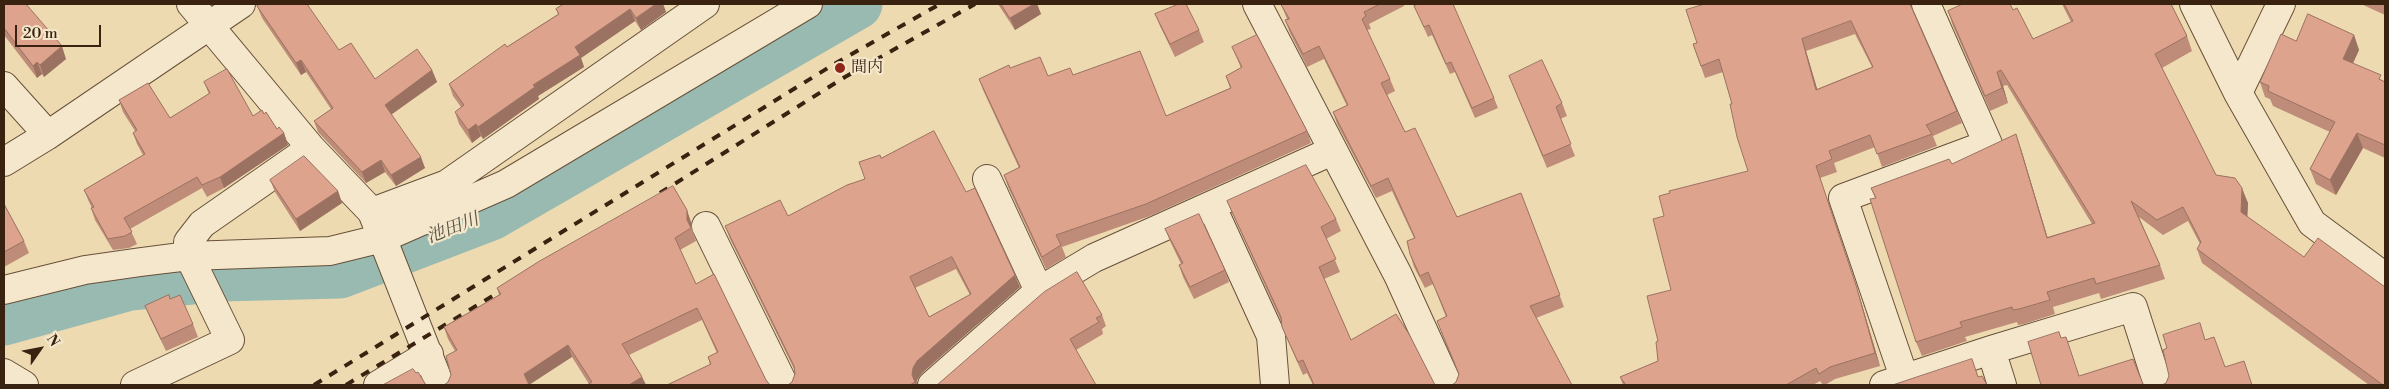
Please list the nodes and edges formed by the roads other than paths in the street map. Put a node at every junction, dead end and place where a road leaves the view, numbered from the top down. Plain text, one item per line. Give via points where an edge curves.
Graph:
1 (191, 4) edge
2 (242, 4) edge
3 (705, 4) edge
4 (808, 4) edge
5 (1257, 4) edge
6 (1926, 4) edge
7 (2194, 4) edge
8 (2280, 4) edge
9 (210, 26) junction
10 (4, 86) edge
11 (2238, 93) junction
12 (48, 135) junction
13 (311, 148) junction
14 (1332, 151) junction
15 (4, 162) edge
16 (987, 179) dead end
17 (1212, 207) junction
18 (372, 212) junction
19 (706, 226) dead end
20 (383, 239) junction
21 (189, 256) junction
22 (2385, 277) edge
23 (4, 290) edge
24 (1039, 291) junction
25 (1991, 350) junction
26 (429, 354) junction
27 (4, 372) edge
28 (1894, 381) edge
29 (24, 385) edge
30 (134, 385) edge
31 (378, 385) edge
32 (440, 385) edge
33 (784, 385) edge
34 (932, 385) edge
35 (1274, 385) edge
36 (1448, 385) edge
37 (2002, 385) edge
38 (2158, 385) edge

1 - 9 street
2 - 9 street
3 - 18 street via 447,184
4 - 20 street via 506,184
5 - 14 street
6 - 28 street via 1988,144 1843,198
7 - 11 street
8 - 11 street
9 - 12 street
9 - 13 street
10 - 12 street
11 - 22 street via 2312,223
12 - 15 street
13 - 18 street
13 - 21 street via 202,224 188,242
14 - 17 street
14 - 36 street via 1398,275
16 - 24 street
17 - 24 street via 1094,258
17 - 35 street via 1271,336
18 - 20 street
19 - 33 street
20 - 21 street via 330,251
20 - 26 street
21 - 23 street via 85,270
21 - 30 street via 230,340
24 - 34 street
25 - 28 street
25 - 37 street
25 - 38 street via 2133,307
26 - 31 street
26 - 32 street
27 - 29 street

